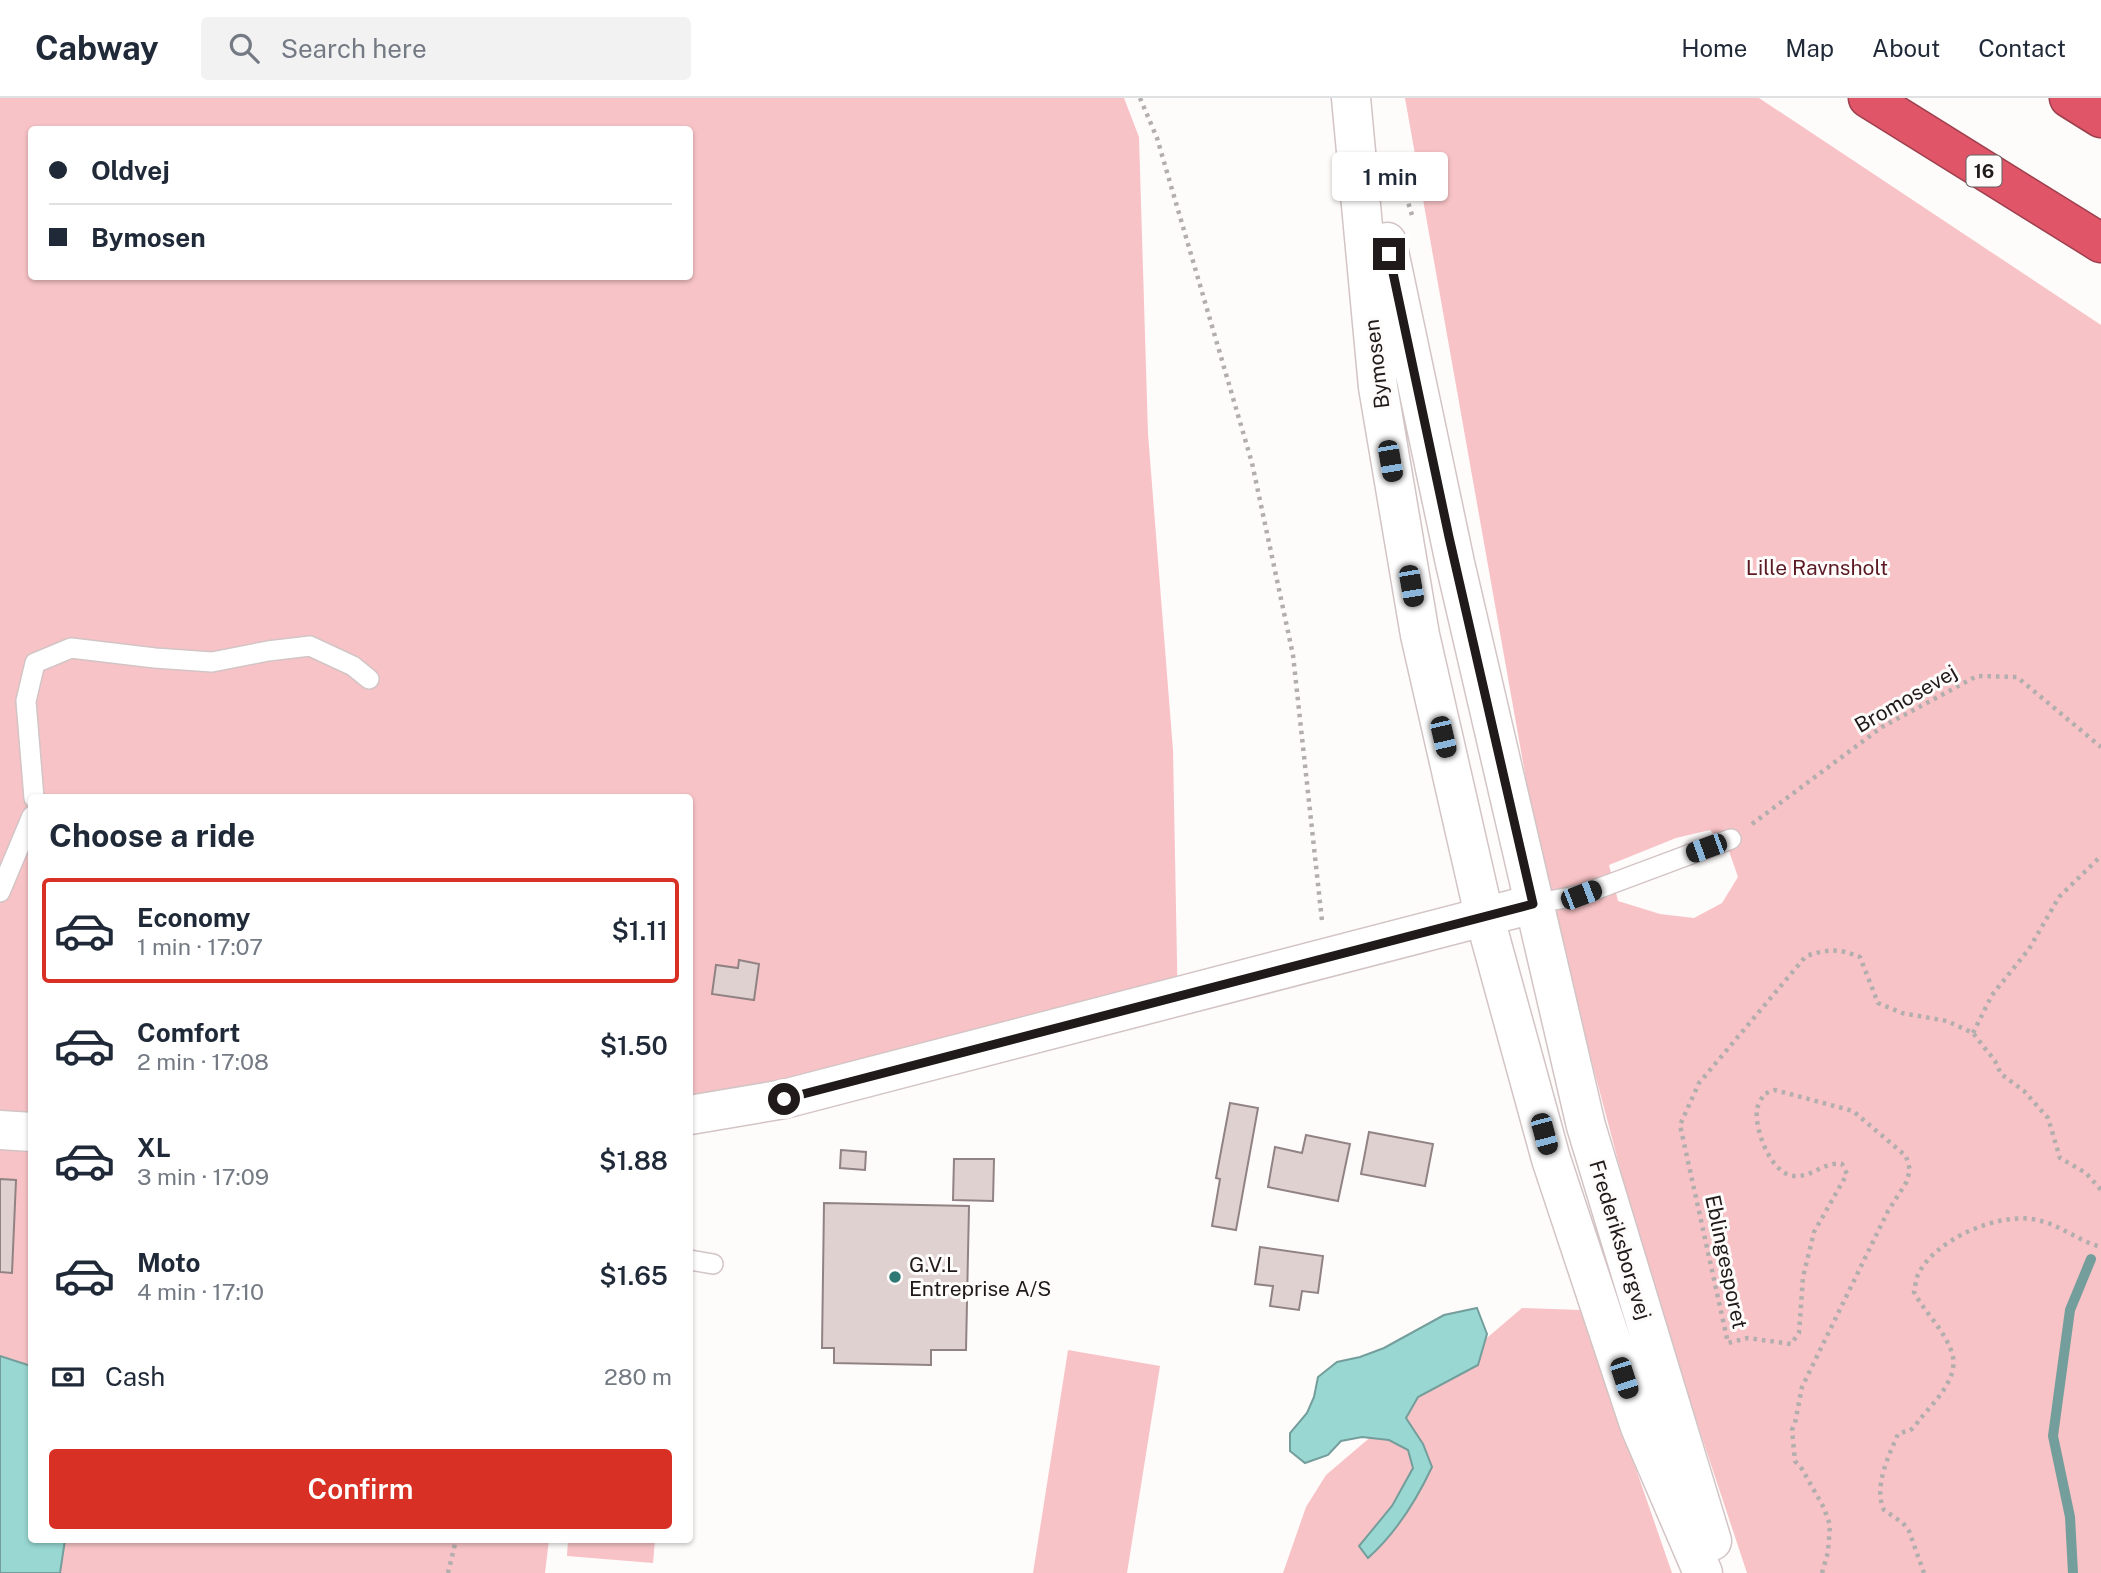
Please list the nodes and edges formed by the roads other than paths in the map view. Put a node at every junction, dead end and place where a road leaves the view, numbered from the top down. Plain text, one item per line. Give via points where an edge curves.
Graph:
1 (1351, 98) edge
2 (1362, 98) edge
3 (1868, 98) edge
4 (2069, 98) edge
5 (2101, 118) edge
6 (2101, 243) edge
7 (369, 678) dead end
8 (34, 794) edge
9 (28, 826) edge
10 (1731, 839) road end
11 (0, 892) edge
12 (1533, 904) junction
13 (1484, 915) junction
14 (693, 1114) edge
15 (0, 1130) edge
16 (28, 1132) edge
17 (693, 1261) edge
18 (713, 1264) dead end
19 (1703, 1573) edge
20 (1722, 1573) edge

1 - 13 street, Bymosen via 1380,400 1420,635
2 - 12 street, Bymosen via 1393,279
3 - 6 highway, 16
4 - 5 highway
7 - 8 lane via 310,646 212,662 71,648 35,663 26,701
9 - 11 lane
10 - 12 lane via 1581,895
12 - 13 street
12 - 20 street, Frederiksborgvej via 1586,1126
13 - 14 street via 784,1099
13 - 19 street, Frederiksborgvej via 1551,1158 1640,1427
15 - 16 street
17 - 18 lane

